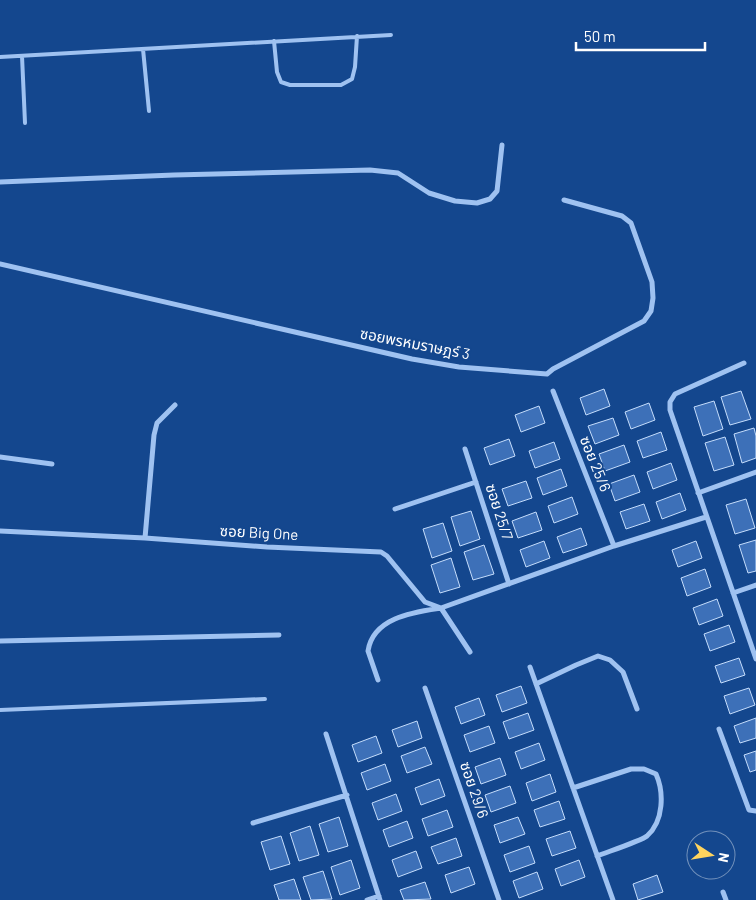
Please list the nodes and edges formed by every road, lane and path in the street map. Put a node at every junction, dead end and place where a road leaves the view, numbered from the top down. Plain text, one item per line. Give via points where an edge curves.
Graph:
1 (391, 35) dead end
2 (357, 36) junction
3 (274, 41) junction
4 (143, 49) junction
5 (22, 56) junction
6 (0, 57) edge
7 (149, 111) dead end
8 (26, 123) dead end
9 (502, 145) dead end
10 (0, 182) edge
11 (564, 200) dead end
12 (0, 264) edge
13 (744, 363) dead end
14 (553, 390) dead end
15 (175, 405) dead end
16 (465, 449) dead end
17 (0, 457) edge
18 (52, 464) dead end
19 (756, 472) edge
20 (476, 482) junction
21 (698, 493) junction
22 (395, 509) dead end
23 (706, 516) junction
24 (0, 531) edge
25 (145, 538) junction
26 (614, 546) junction
27 (509, 584) junction
28 (756, 585) edge
29 (733, 593) junction
30 (441, 608) junction
31 (280, 635) dead end
32 (0, 642) edge
33 (470, 652) dead end
34 (756, 659) edge
35 (530, 667) dead end
36 (378, 680) dead end
37 (536, 684) junction
38 (425, 688) dead end
39 (265, 699) dead end
40 (637, 709) dead end
41 (0, 710) edge
42 (719, 729) dead end
43 (326, 734) dead end
44 (573, 788) junction
45 (347, 794) junction
46 (756, 811) edge
47 (253, 823) dead end
48 (597, 856) junction
49 (723, 892) dead end
50 (379, 898) edge
51 (367, 900) edge
52 (499, 900) edge
53 (613, 900) edge
54 (726, 900) edge

1 - 2 lane
2 - 3 lane
2 - 3 lane via 352,80 342,85 290,85 281,82
3 - 4 lane
4 - 5 lane
4 - 7 lane
5 - 6 lane
5 - 8 lane
9 - 10 street via 497,191 490,199 477,203 455,202 429,193 398,173 370,170
11 - 12 street, ซอยพรหมราษฎร์ 3 via 622,216 631,223 652,282 653,298 651,311 644,321 547,374 435,363
13 - 21 street via 675,394 670,402
14 - 26 street, ซอย 25/6
15 - 25 street via 157,423 154,436
16 - 20 street, ซอย 25/7
17 - 18 street
19 - 21 street
20 - 22 street
20 - 27 street, ซอย 25/7
21 - 23 street
23 - 26 street
23 - 29 street
24 - 25 street, ซอย Big One
25 - 30 street, ซอย Big One via 381,552 425,602
26 - 27 street
27 - 30 street
28 - 29 street
29 - 34 street
30 - 33 street, ซอย Big One
30 - 36 street via 404,615 376,633 368,651
31 - 32 street
35 - 37 street
37 - 40 street via 598,656 610,660 623,672
37 - 44 street
38 - 52 street, ซอย 29/6
39 - 41 lane
42 - 46 street via 749,810
43 - 45 street
44 - 48 street
44 - 48 street via 631,769 644,769 656,774 660,784 661,806 657,822 647,836
45 - 47 street
45 - 50 street
48 - 53 street
49 - 54 street
50 - 51 street

